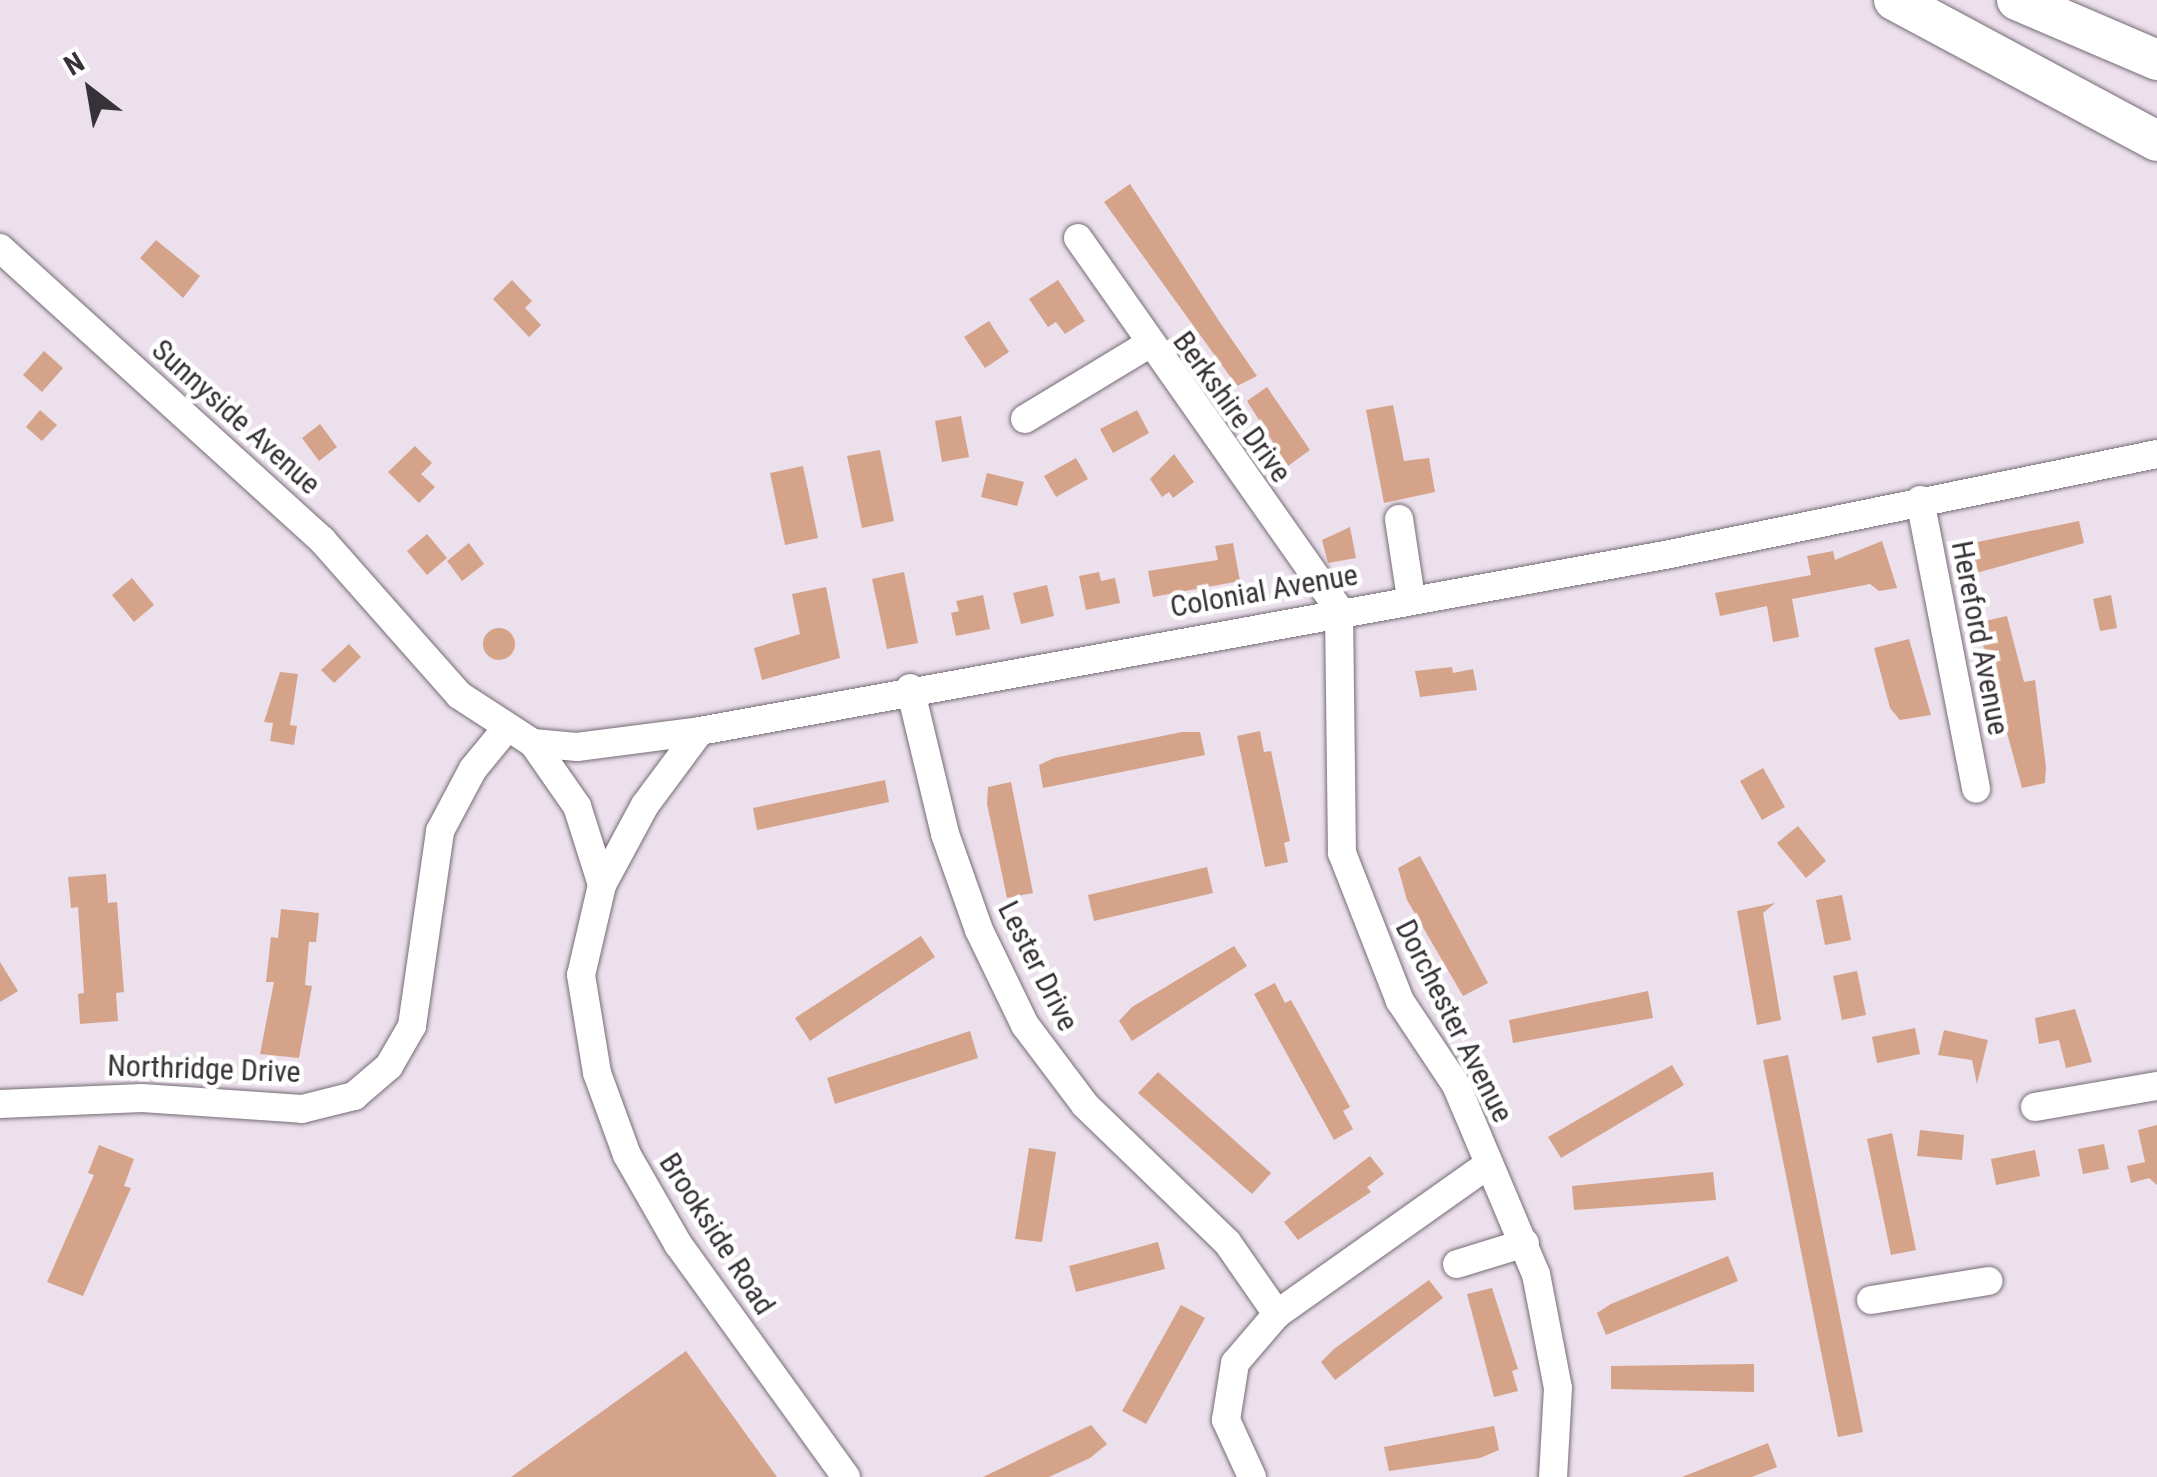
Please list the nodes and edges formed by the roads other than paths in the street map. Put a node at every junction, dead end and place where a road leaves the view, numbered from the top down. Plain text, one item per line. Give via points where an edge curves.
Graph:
1 (1894, 0) edge
2 (2017, 0) edge
3 (2157, 60) edge
4 (2157, 142) edge
5 (1078, 238) dead end
6 (0, 248) edge
7 (1148, 345) junction
8 (1025, 419) dead end
9 (2157, 454) edge
10 (1920, 500) junction
11 (1399, 519) dead end
12 (1411, 598) junction
13 (1339, 610) junction
14 (415, 646) joint
15 (910, 688) junction
16 (506, 730) junction
17 (700, 731) junction
18 (533, 743) junction
19 (1976, 789) dead end
20 (602, 885) junction
21 (2157, 1086) edge
22 (0, 1104) edge
23 (2035, 1108) dead end
24 (1489, 1164) junction
25 (1525, 1242) junction
26 (1457, 1264) dead end
27 (1988, 1282) dead end
28 (1871, 1300) dead end
29 (1278, 1314) junction
30 (846, 1477) edge
31 (1252, 1477) edge
32 (1553, 1477) edge

1 - 4 highway
2 - 3 highway
5 - 7 street, Berkshire Drive
6 - 14 street, Sunnyside Avenue via 322,540
7 - 8 street
7 - 13 street, Berkshire Drive
9 - 10 street, Colonial Avenue
10 - 12 street, Colonial Avenue
10 - 19 street, Hereford Avenue
11 - 12 street
12 - 13 street, Colonial Avenue
13 - 15 street, Colonial Avenue
13 - 24 street, Dorchester Avenue via 1342,853 1400,1001 1456,1086
14 - 16 street, Colonial Avenue via 459,695
15 - 17 street, Colonial Avenue
15 - 29 street, Lester Drive via 946,834 979,930 1025,1025 1085,1105 1227,1242
16 - 18 street, Colonial Avenue
16 - 22 street, Northridge Drive via 474,768 440,831 412,1026 389,1066 354,1096 302,1109 142,1098
17 - 18 street, Colonial Avenue via 577,747
17 - 20 street, Brookside Road via 645,805
18 - 20 street via 577,806
20 - 30 street, Brookside Road via 581,974 597,1073 628,1155 678,1244
21 - 23 street
24 - 25 street, Dorchester Avenue
24 - 29 street, Dorchester Avenue
25 - 26 street
25 - 32 street, Dorchester Avenue via 1558,1388
27 - 28 street
29 - 31 street, Dorchester Avenue via 1236,1363 1226,1420

